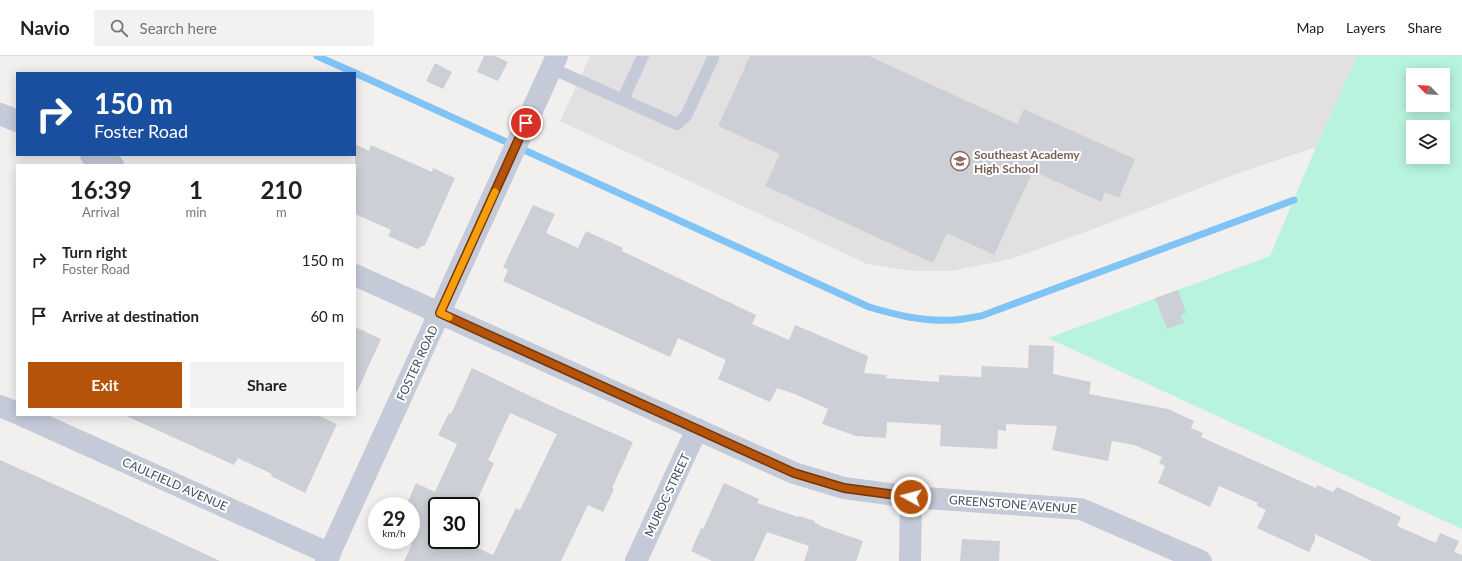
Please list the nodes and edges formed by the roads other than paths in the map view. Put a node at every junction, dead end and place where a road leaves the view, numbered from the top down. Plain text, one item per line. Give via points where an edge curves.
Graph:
1 (643, 56) edge
2 (712, 56) edge
3 (554, 62) edge
4 (623, 99) junction
5 (0, 114) edge
6 (16, 121) edge
7 (93, 156) edge
8 (111, 164) edge
9 (356, 275) edge
10 (440, 313) junction
11 (0, 406) edge
12 (16, 413) edge
13 (23, 416) edge
14 (697, 429) junction
15 (911, 497) junction
16 (328, 557) edge
17 (636, 561) edge
18 (910, 561) edge
19 (1201, 561) edge

1 - 4 lane
2 - 4 lane via 686,116 677,124
3 - 4 lane
3 - 10 street, FOSTER ROAD
5 - 6 street
7 - 8 street
9 - 10 street, GREENSTONE AVENUE
10 - 14 street, GREENSTONE AVENUE
10 - 16 street, FOSTER ROAD
11 - 12 street
13 - 16 street, CAULFIELD AVENUE
14 - 15 street, GREENSTONE AVENUE via 794,473 844,488
14 - 17 street, MUROC STREET
15 - 18 street
15 - 19 street, GREENSTONE AVENUE via 1081,509

